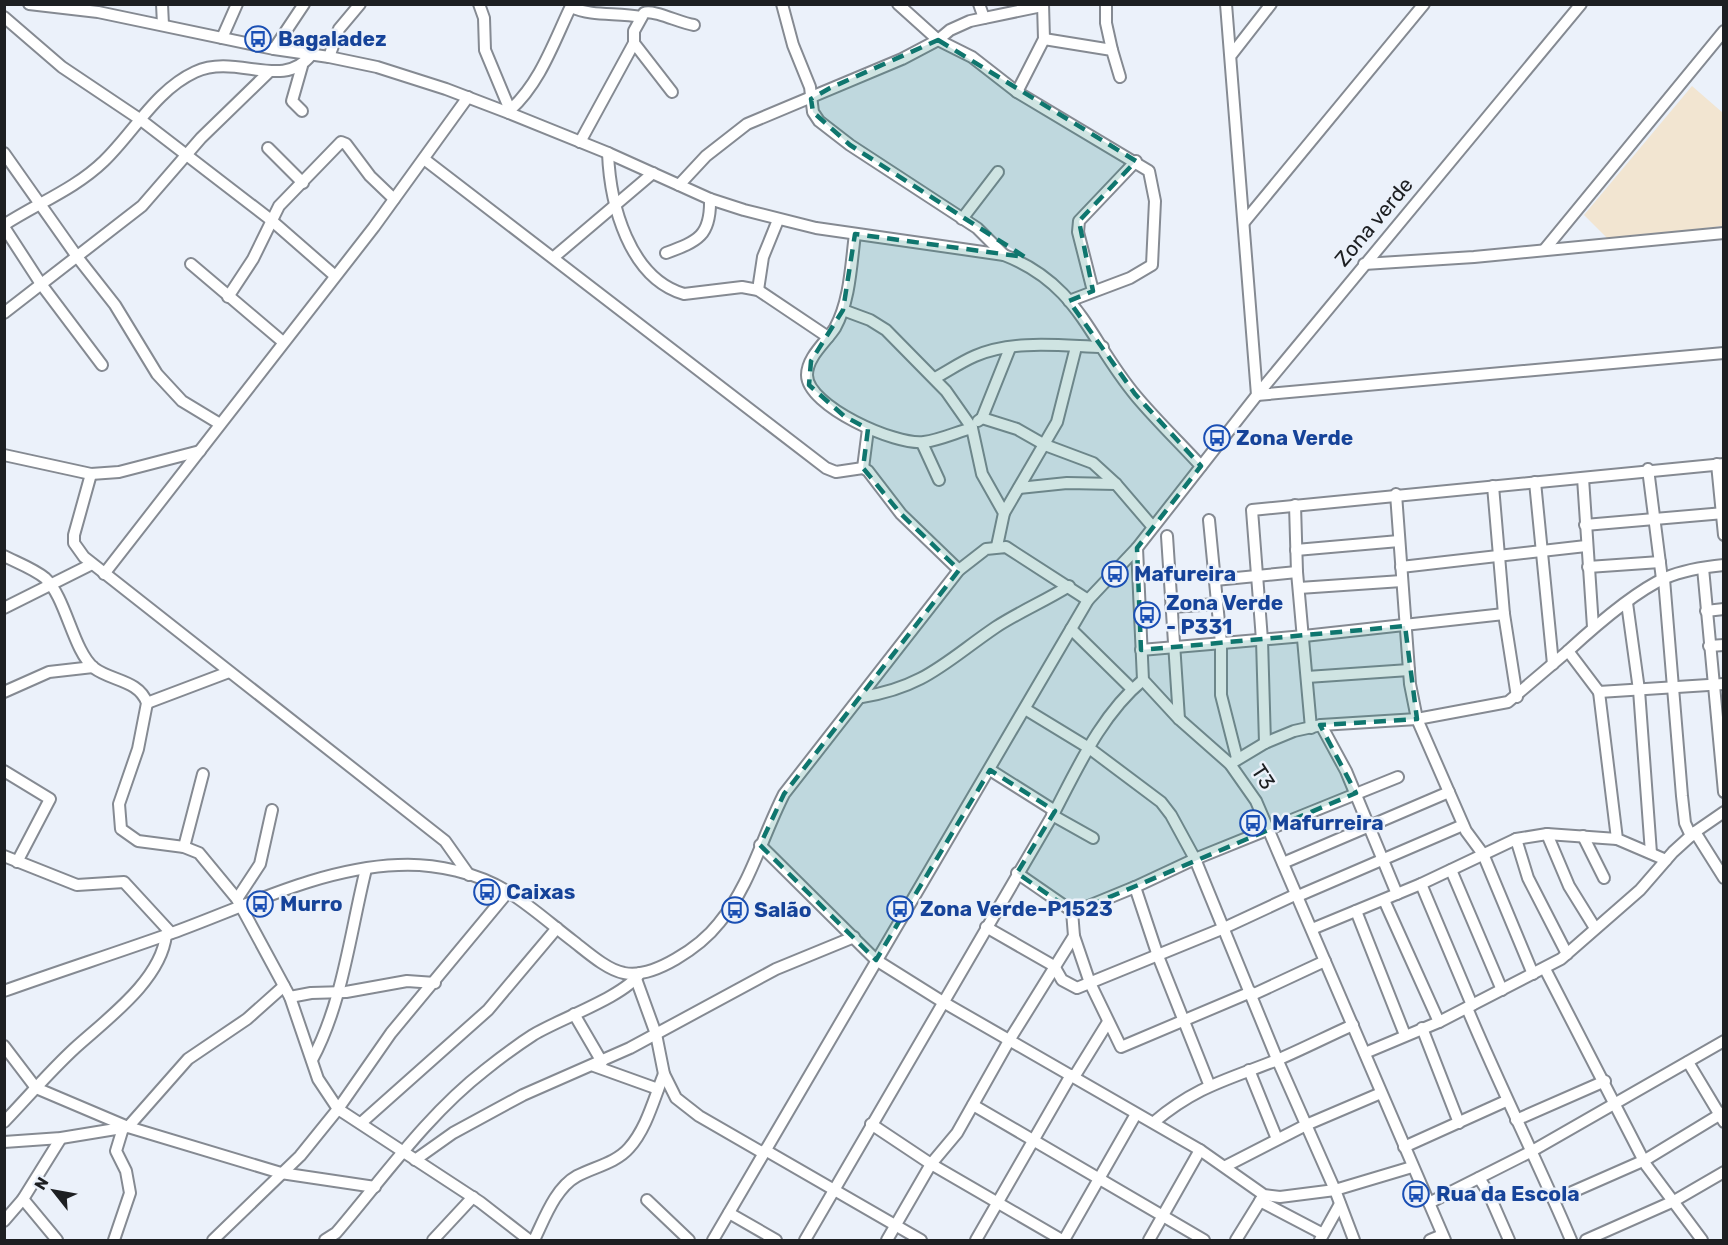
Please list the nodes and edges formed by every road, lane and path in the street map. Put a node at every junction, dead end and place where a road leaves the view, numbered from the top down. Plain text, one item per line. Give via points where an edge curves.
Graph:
1 (28, 4) edge
2 (109, 4) edge
3 (162, 4) edge
4 (237, 4) edge
5 (304, 4) edge
6 (360, 4) edge
7 (479, 4) edge
8 (782, 4) edge
9 (898, 4) edge
10 (979, 4) edge
11 (1106, 4) edge
12 (1226, 4) edge
13 (1271, 4) edge
14 (1424, 4) edge
15 (1581, 4) edge
16 (1043, 5) edge
17 (571, 6) edge
18 (118, 16) junction
19 (4, 17) edge
20 (641, 17) junction
21 (984, 18) junction
22 (164, 25) junction
23 (694, 25) dead end
24 (1724, 31) edge
25 (222, 38) junction
26 (1044, 39) junction
27 (938, 40) junction
28 (634, 43) junction
29 (274, 49) junction
30 (1112, 50) junction
31 (1232, 54) junction
32 (310, 55) junction
33 (329, 57) junction
34 (302, 66) junction
35 (269, 72) junction
36 (1120, 77) dead end
37 (672, 92) dead end
38 (1017, 92) junction
39 (468, 98) junction
40 (811, 99) junction
41 (302, 111) dead end
42 (510, 112) junction
43 (141, 120) junction
44 (580, 142) junction
45 (268, 148) dead end
46 (4, 153) edge
47 (608, 153) junction
48 (186, 155) junction
49 (424, 159) junction
50 (1136, 161) junction
51 (653, 172) junction
52 (998, 172) dead end
53 (303, 183) junction
54 (679, 184) junction
55 (394, 199) junction
56 (710, 199) junction
57 (40, 204) junction
58 (616, 205) junction
59 (962, 219) junction
60 (272, 220) junction
61 (778, 220) junction
62 (1245, 221) junction
63 (4, 226) edge
64 (1724, 233) edge
65 (855, 234) junction
66 (1545, 249) junction
67 (666, 254) dead end
68 (1004, 255) junction
69 (554, 257) junction
70 (78, 258) junction
71 (191, 264) dead end
72 (1364, 264) junction
73 (334, 275) junction
74 (41, 284) junction
75 (758, 290) junction
76 (1093, 291) junction
77 (228, 297) junction
78 (1069, 301) junction
79 (843, 310) junction
80 (4, 313) edge
81 (828, 337) junction
82 (283, 342) junction
83 (1076, 347) junction
84 (1104, 347) junction
85 (1010, 348) junction
86 (1724, 353) edge
87 (102, 365) dead end
88 (935, 378) junction
89 (1257, 395) junction
90 (982, 418) junction
91 (220, 424) junction
92 (971, 426) junction
93 (868, 429) junction
94 (922, 443) junction
95 (1045, 445) junction
96 (200, 451) junction
97 (4, 454) edge
98 (1720, 464) edge
99 (1201, 466) junction
100 (863, 468) junction
101 (1648, 469) junction
102 (91, 474) junction
103 (1583, 478) junction
104 (939, 480) dead end
105 (1535, 482) junction
106 (1116, 484) junction
107 (1493, 486) junction
108 (1019, 488) junction
109 (1396, 494) junction
110 (1295, 505) junction
111 (1004, 513) junction
112 (1723, 513) edge
113 (1209, 520) dead end
114 (1654, 520) junction
115 (1585, 525) junction
116 (1152, 526) junction
117 (1724, 535) edge
118 (1167, 536) dead end
119 (1399, 541) junction
120 (997, 546) junction
121 (1586, 546) junction
122 (1137, 548) junction
123 (1296, 550) junction
124 (1543, 550) junction
125 (4, 556) edge
126 (1498, 556) junction
127 (1660, 562) junction
128 (92, 564) junction
129 (1724, 565) edge
130 (1401, 567) junction
131 (1588, 567) junction
132 (1703, 568) junction
133 (959, 570) junction
134 (1297, 572) junction
135 (104, 574) junction
136 (1257, 576) junction
137 (1663, 579) junction
138 (1215, 580) junction
139 (1402, 581) junction
140 (51, 586) junction
141 (1069, 586) junction
142 (1299, 588) junction
143 (1088, 600) junction
144 (1627, 603) junction
145 (1217, 604) junction
146 (4, 608) edge
147 (1172, 608) junction
148 (1724, 609) edge
149 (1706, 611) junction
150 (1504, 614) junction
151 (1406, 626) junction
152 (1593, 627) junction
153 (1071, 629) junction
154 (1304, 636) junction
155 (1262, 640) junction
156 (1221, 643) junction
157 (1174, 645) junction
158 (1724, 645) edge
159 (1709, 646) junction
160 (1141, 650) junction
161 (1568, 651) junction
162 (1553, 664) junction
163 (93, 667) junction
164 (1409, 670) junction
165 (229, 672) junction
166 (1307, 677) junction
167 (1143, 680) junction
168 (1718, 685) edge
169 (1674, 688) junction
170 (1132, 689) junction
171 (1639, 690) junction
172 (4, 692) edge
173 (1599, 692) junction
174 (862, 697) junction
175 (1517, 697) junction
176 (147, 703) junction
177 (1025, 709) junction
178 (1179, 719) junction
179 (1417, 719) junction
180 (1720, 720) edge
181 (1316, 726) junction
182 (1265, 743) junction
183 (1089, 748) junction
184 (1722, 757) edge
185 (1234, 761) junction
186 (990, 770) junction
187 (4, 771) edge
188 (203, 774) dead end
189 (1398, 777) dead end
190 (1449, 792) junction
191 (1724, 792) edge
192 (1356, 793) junction
193 (272, 810) dead end
194 (1724, 812) edge
195 (1054, 813) junction
196 (1369, 825) junction
197 (1463, 825) junction
198 (1269, 830) junction
199 (1547, 834) junction
200 (1693, 834) junction
201 (1583, 837) junction
202 (1093, 838) dead end
203 (1516, 839) junction
204 (1617, 839) junction
205 (760, 845) junction
206 (184, 847) junction
207 (1651, 853) junction
208 (1483, 854) junction
209 (4, 856) edge
210 (1382, 858) junction
211 (1195, 859) junction
212 (1666, 861) junction
213 (17, 862) junction
214 (1284, 863) junction
215 (366, 869) junction
216 (1451, 870) junction
217 (1017, 873) junction
218 (469, 875) junction
219 (1724, 878) edge
220 (1604, 879) dead end
221 (1421, 884) junction
222 (1135, 887) junction
223 (508, 891) junction
224 (1397, 894) junction
225 (1298, 895) junction
226 (1384, 900) junction
227 (237, 902) junction
228 (1356, 910) junction
229 (1072, 911) junction
230 (986, 927) junction
231 (557, 928) junction
232 (1224, 928) junction
233 (1595, 928) junction
234 (1312, 929) junction
235 (169, 934) junction
236 (1074, 936) junction
237 (854, 938) junction
238 (1567, 954) junction
239 (1158, 956) junction
240 (876, 960) junction
241 (1325, 961) junction
242 (1054, 966) junction
243 (1545, 969) junction
244 (1533, 974) junction
245 (638, 976) junction
246 (435, 983) junction
247 (1090, 983) junction
248 (284, 986) junction
249 (1502, 990) junction
250 (4, 991) edge
251 (337, 992) junction
252 (1251, 993) junction
253 (290, 997) junction
254 (943, 1002) junction
255 (1470, 1007) junction
256 (574, 1014) junction
257 (1184, 1021) junction
258 (1108, 1022) junction
259 (1439, 1022) junction
260 (1353, 1025) junction
261 (1422, 1028) junction
262 (656, 1034) junction
263 (1405, 1035) junction
264 (1010, 1038) junction
265 (1724, 1041) edge
266 (4, 1046) edge
267 (1365, 1053) junction
268 (1277, 1059) junction
269 (312, 1060) junction
270 (1688, 1062) junction
271 (598, 1064) junction
272 (1249, 1070) junction
273 (664, 1074) junction
274 (1073, 1076) junction
275 (1605, 1082) junction
276 (1209, 1084) junction
277 (36, 1088) junction
278 (658, 1089) junction
279 (1381, 1093) junction
280 (1506, 1101) junction
281 (973, 1105) junction
282 (1614, 1106) junction
283 (338, 1109) junction
284 (1136, 1114) junction
285 (1722, 1116) edge
286 (1516, 1120) junction
287 (4, 1122) edge
288 (1154, 1122) junction
289 (361, 1123) junction
290 (1460, 1123) junction
291 (871, 1124) junction
292 (1305, 1125) junction
293 (126, 1127) junction
294 (61, 1138) junction
295 (1277, 1139) junction
296 (4, 1142) edge
297 (1034, 1142) junction
298 (1404, 1147) junction
299 (1200, 1150) junction
300 (404, 1152) junction
301 (764, 1152) junction
302 (1532, 1152) junction
303 (415, 1160) junction
304 (1645, 1160) junction
305 (932, 1164) junction
306 (1226, 1166) junction
307 (1412, 1167) junction
308 (1724, 1172) edge
309 (281, 1173) junction
310 (1099, 1178) junction
311 (1479, 1178) junction
312 (375, 1187) junction
313 (1335, 1190) junction
314 (833, 1192) junction
315 (473, 1197) junction
316 (1262, 1198) junction
317 (23, 1199) junction
318 (647, 1200) dead end
319 (1554, 1200) junction
320 (1674, 1201) junction
321 (999, 1202) junction
322 (1429, 1203) junction
323 (1340, 1204) junction
324 (729, 1213) junction
325 (1163, 1216) junction
326 (4, 1221) edge
327 (895, 1226) junction
328 (1614, 1228) junction
329 (1321, 1237) edge
330 (1443, 1238) edge
331 (57, 1240) edge
332 (114, 1240) edge
333 (213, 1240) edge
334 (326, 1240) edge
335 (433, 1240) edge
336 (532, 1240) edge
337 (689, 1240) edge
338 (713, 1240) edge
339 (776, 1240) edge
340 (805, 1240) edge
341 (887, 1240) edge
342 (921, 1240) edge
343 (976, 1240) edge
344 (1063, 1240) edge
345 (1149, 1240) edge
346 (1204, 1240) edge
347 (1236, 1240) edge
348 (1354, 1240) edge
349 (1430, 1240) edge
350 (1509, 1240) edge
351 (1571, 1240) edge
352 (1586, 1240) edge
353 (1620, 1240) edge
354 (1702, 1240) edge

1 - 18 street
2 - 18 street
3 - 22 street
4 - 25 street
5 - 29 street
6 - 33 street via 339,29
7 - 42 street via 484,18 485,50
8 - 40 street
9 - 27 street
10 - 21 street
11 - 30 street
12 - 31 street
13 - 31 street
14 - 62 street
15 - 72 street, Zona verde
16 - 21 street
16 - 26 street
17 - 20 street via 583,12
17 - 42 street via 544,66
18 - 22 street
19 - 43 street via 62,67
20 - 23 street via 655,11 672,21
20 - 28 street via 634,31
21 - 27 street via 950,30
22 - 25 street
24 - 66 street
25 - 29 street
26 - 30 street
26 - 38 street
27 - 38 street via 972,57
27 - 40 street
28 - 37 street
28 - 44 street
29 - 32 street
30 - 36 street
31 - 62 street
32 - 33 street
32 - 34 street
33 - 39 street via 377,67
34 - 35 street
34 - 41 street via 292,100
35 - 43 street via 232,65 196,71 169,90
35 - 48 street
38 - 50 street
39 - 42 street
39 - 49 street
40 - 54 street via 747,124 706,156
40 - 59 street via 813,112 830,131
42 - 44 street
43 - 48 street
43 - 57 street via 86,176
44 - 47 street
45 - 53 street
46 - 57 street
47 - 51 street
47 - 58 street
48 - 60 street
48 - 70 street via 142,206
49 - 55 street
49 - 69 street
50 - 76 street via 1078,221
50 - 76 street via 1153,179 1152,266
51 - 54 street
51 - 58 street
52 - 59 street
53 - 55 street via 341,142
53 - 60 street via 284,201
54 - 56 street
55 - 73 street
56 - 61 street
56 - 67 street via 703,235
57 - 63 street
57 - 70 street
58 - 69 street
58 - 75 street via 641,266 678,292 742,287
59 - 68 street
60 - 73 street
60 - 77 street
61 - 65 street
61 - 75 street via 763,257
62 - 89 street
63 - 74 street
64 - 66 street
65 - 68 street
65 - 79 street
66 - 72 street
68 - 78 street via 1041,273
69 - 100 street via 826,468 836,472
70 - 74 street
70 - 91 street via 115,305 163,382 182,400
71 - 77 street
72 - 89 street, Zona verde
73 - 82 street
74 - 80 street
74 - 87 street
75 - 81 street
76 - 78 street
77 - 82 street
78 - 84 street
79 - 81 street
79 - 88 street via 886,330
81 - 93 street via 811,361 809,385 844,416
82 - 91 street
83 - 84 street
83 - 85 street
83 - 95 street via 1057,422
84 - 99 street via 1135,394
85 - 88 street via 976,356
85 - 90 street
86 - 89 street
88 - 92 street
89 - 99 street, Zona verde
90 - 92 street
90 - 95 street via 1017,429
91 - 96 street
92 - 94 street
92 - 111 street via 982,474
93 - 94 street
93 - 100 street
94 - 104 street
95 - 106 street via 1085,458
95 - 108 street
96 - 102 street via 119,472
96 - 135 street
97 - 102 street
98 - 101 street
98 - 112 street
99 - 116 street
100 - 133 street via 878,480 901,514
101 - 103 street
101 - 114 street
102 - 128 street via 74,543
103 - 105 street
103 - 115 street
105 - 107 street
105 - 124 street
106 - 108 street via 1067,483
106 - 116 street
107 - 109 street
107 - 126 street
108 - 111 street
109 - 110 street
109 - 119 street
110 - 123 street
110 - 136 street via 1252,510
111 - 120 street
112 - 114 street
112 - 117 street
113 - 138 street
114 - 115 street
114 - 127 street
115 - 121 street
116 - 122 street
118 - 147 street
119 - 123 street
119 - 130 street
120 - 133 street via 986,549
120 - 141 street via 1020,554
121 - 124 street
121 - 131 street
122 - 143 street
122 - 160 street
123 - 134 street
124 - 126 street
124 - 162 street
125 - 140 street via 35,572
126 - 130 street
126 - 150 street
127 - 131 street
127 - 137 street
128 - 135 street
128 - 140 street
129 - 132 street
130 - 139 street
131 - 152 street
132 - 137 street
132 - 149 street
133 - 174 street
134 - 136 street
134 - 142 street
135 - 165 street
136 - 138 street
136 - 155 street
137 - 144 street
137 - 169 street
138 - 145 street
139 - 142 street
139 - 151 street
140 - 146 street
140 - 163 street
141 - 143 street
141 - 174 street via 997,626 926,678 889,693
142 - 154 street
143 - 153 street
144 - 152 street
144 - 171 street
145 - 147 street
145 - 156 street
147 - 157 street
148 - 149 street
149 - 159 street
150 - 151 street
150 - 175 street
151 - 154 street
151 - 164 street
152 - 161 street
153 - 170 street
153 - 177 street
154 - 155 street
154 - 166 street
155 - 156 street
155 - 182 street
156 - 157 street
156 - 185 street via 1221,695
157 - 160 street
157 - 178 street
158 - 159 street
159 - 168 street
160 - 167 street
161 - 162 street
161 - 173 street
162 - 175 street
163 - 172 street via 49,672
163 - 176 street via 138,690
164 - 166 street
164 - 179 street
165 - 176 street
165 - 218 street via 445,841
166 - 181 street
167 - 170 street
167 - 178 street, T3
168 - 169 street
168 - 180 street
169 - 171 street
169 - 200 street via 1685,823
170 - 183 street
171 - 173 street
171 - 207 street
173 - 204 street
174 - 205 street via 784,794
175 - 179 street
176 - 206 street via 138,749 119,804 121,829 138,841
177 - 183 street
177 - 186 street
178 - 185 street, T3
179 - 181 street
179 - 190 street
180 - 184 street
181 - 182 street
181 - 192 street
182 - 185 street
183 - 195 street
183 - 211 street via 1167,808
184 - 191 street
185 - 198 street, T3
186 - 195 street
186 - 240 street
187 - 213 street via 50,799
188 - 206 street
189 - 192 street
190 - 196 street
190 - 197 street
192 - 196 street
192 - 198 street
193 - 227 street via 260,864
194 - 200 street
195 - 202 street
195 - 217 street
196 - 210 street
196 - 214 street
197 - 208 street
197 - 210 street
198 - 211 street
198 - 214 street, T3
199 - 201 street
199 - 203 street
199 - 233 street via 1569,886
200 - 212 street
200 - 219 street
201 - 204 street
201 - 220 street
203 - 208 street
203 - 238 street via 1528,878
204 - 207 street
205 - 237 street
205 - 245 street via 735,899 704,940
206 - 227 street via 199,854
207 - 212 street
208 - 216 street
208 - 244 street
209 - 213 street
210 - 224 street
210 - 225 street
211 - 222 street
211 - 232 street
212 - 233 street via 1640,890
213 - 235 street via 77,885 124,882
214 - 225 street, T3
215 - 218 street via 414,865
215 - 227 street
215 - 251 street
216 - 221 street
216 - 249 street
217 - 229 street
217 - 230 street
218 - 223 street
221 - 224 street
221 - 255 street
222 - 229 street
222 - 239 street
223 - 231 street
223 - 246 street
224 - 226 street
225 - 232 street
225 - 234 street, T3
226 - 228 street
226 - 259 street
227 - 235 street
227 - 248 street
228 - 234 street
228 - 263 street
229 - 236 street
230 - 242 street
230 - 254 street
231 - 245 street via 620,973
231 - 289 street via 488,1010
232 - 239 street
232 - 252 street
233 - 238 street
234 - 241 street, T3
235 - 250 street
235 - 277 street via 163,953 138,988
236 - 242 street
236 - 247 street
237 - 240 street
237 - 262 street via 776,969
238 - 243 street
239 - 247 street
239 - 257 street
240 - 254 street
240 - 301 street
241 - 252 street
241 - 260 street, T3
242 - 247 street via 1062,980 1077,988
242 - 264 street
243 - 244 street
243 - 275 street
244 - 249 street
245 - 256 street
245 - 262 street
246 - 251 street via 407,981
246 - 283 street via 390,1033
247 - 258 street
248 - 253 street
248 - 293 street via 247,1019 188,1059
249 - 255 street
251 - 253 street
251 - 269 street via 325,1034
252 - 257 street
252 - 268 street
253 - 269 street
254 - 264 street
254 - 291 street
255 - 259 street
255 - 280 street
256 - 271 street
256 - 300 street via 534,1035 483,1072 442,1109
257 - 258 street via 1121,1047
257 - 276 street
258 - 274 street
259 - 261 street
260 - 267 street, T3
260 - 268 street
261 - 263 street
261 - 290 street
262 - 271 street
262 - 273 street
263 - 267 street
264 - 274 street
264 - 281 street
265 - 270 street
266 - 277 street
267 - 279 street, T3
268 - 272 street
268 - 292 street
269 - 283 street via 318,1079
270 - 282 street
270 - 285 street
271 - 278 street
271 - 303 street via 523,1095
272 - 276 street
272 - 295 street
273 - 278 street
273 - 301 street via 676,1098 685,1106
274 - 284 street
274 - 297 street
275 - 282 street
275 - 286 street
276 - 288 street via 1176,1103
277 - 287 street
277 - 293 street
278 - 336 street via 642,1128 628,1149 567,1184
279 - 292 street
279 - 298 street, T3
280 - 286 street
280 - 290 street
281 - 297 street
281 - 305 street
282 - 302 street
282 - 304 street
283 - 289 street
283 - 309 street
284 - 288 street
284 - 310 street
285 - 304 street
286 - 302 street
288 - 299 street
289 - 300 street
290 - 298 street
291 - 305 street
291 - 314 street
292 - 295 street
292 - 313 street
293 - 294 street
293 - 309 street
293 - 332 street via 116,1151 126,1171 130,1193
294 - 296 street
294 - 317 street
295 - 306 street
297 - 310 street
297 - 321 street
298 - 307 street, T3
299 - 306 street
299 - 325 street
300 - 303 street
300 - 312 street
301 - 314 street
301 - 324 street
302 - 311 street
302 - 319 street
303 - 315 street
304 - 319 street
304 - 320 street
305 - 321 street
305 - 327 street
306 - 316 street
307 - 313 street
307 - 322 street, T3
308 - 320 street
309 - 312 street
309 - 333 street
310 - 325 street
310 - 344 street
311 - 322 street
311 - 350 street
312 - 334 street
313 - 316 street
313 - 323 street
314 - 327 street
314 - 340 street
315 - 335 street
315 - 336 street
316 - 329 street
316 - 347 street
317 - 326 street
317 - 331 street
318 - 337 street
319 - 351 street
320 - 328 street
320 - 354 street
321 - 343 street
321 - 344 street
322 - 330 street, T3
323 - 329 street
323 - 348 street
324 - 338 street
324 - 339 street
325 - 345 street
325 - 346 street
327 - 341 street
327 - 342 street
328 - 352 street
328 - 353 street
330 - 349 street

